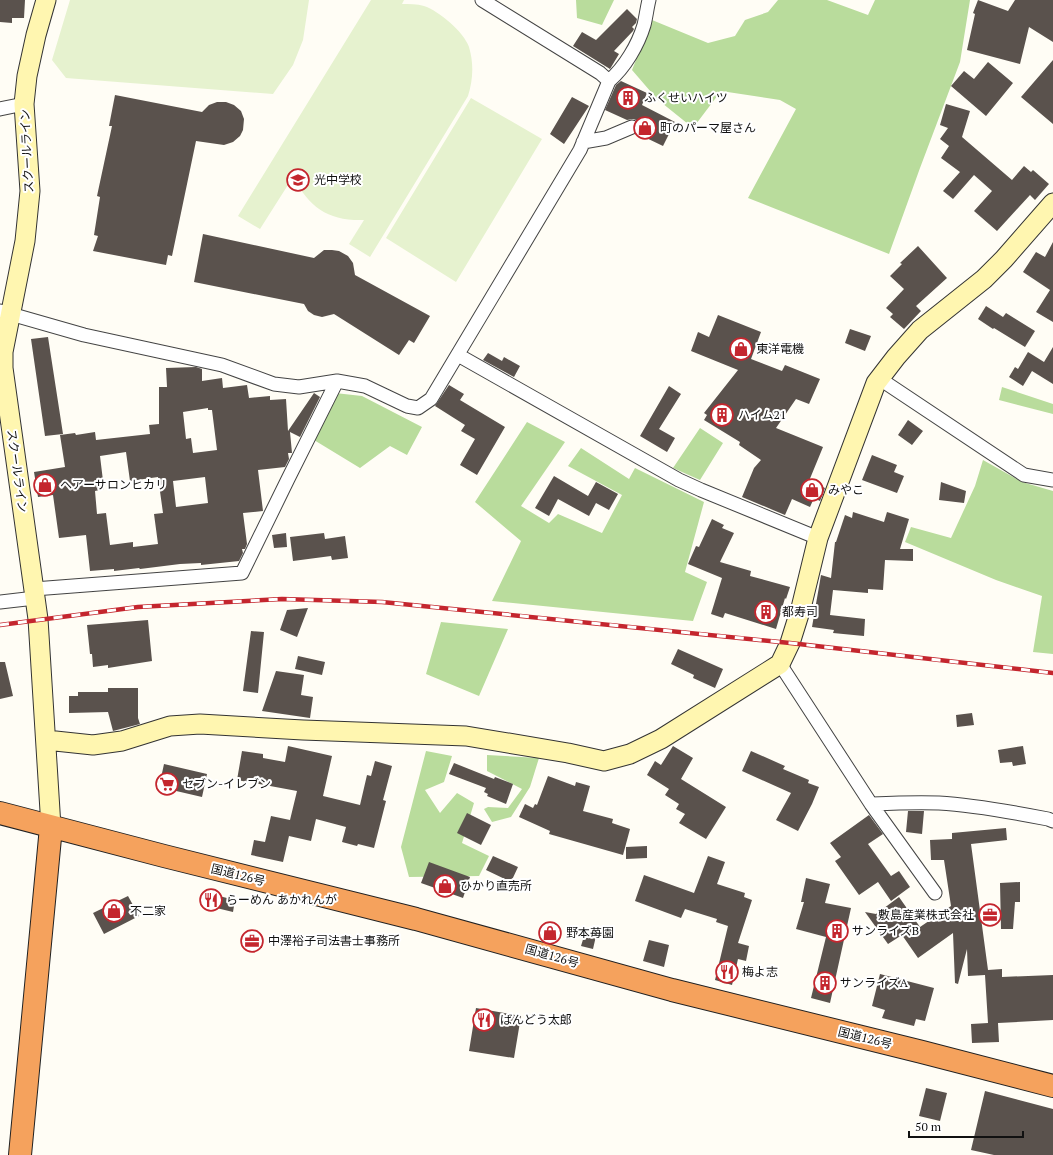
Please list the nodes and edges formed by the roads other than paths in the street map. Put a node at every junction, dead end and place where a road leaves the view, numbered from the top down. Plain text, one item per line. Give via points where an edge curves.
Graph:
1 (46, 0) edge
2 (482, 0) edge
3 (649, 0) edge
4 (609, 81) junction
5 (24, 104) junction
6 (0, 109) edge
7 (632, 127) dead end
8 (583, 142) junction
9 (1053, 204) edge
10 (5, 313) edge
11 (458, 355) junction
12 (880, 379) junction
13 (337, 381) junction
14 (1053, 480) edge
15 (818, 538) junction
16 (34, 594) junction
17 (0, 602) edge
18 (780, 664) junction
19 (46, 740) junction
20 (871, 804) junction
21 (0, 813) edge
22 (1053, 821) edge
23 (51, 827) junction
24 (935, 893) dead end
25 (1053, 1086) edge
26 (20, 1155) edge

1 - 5 street, スクールライン via 27,76
2 - 4 street via 600,72
3 - 4 street via 644,26 633,50 619,73
4 - 8 street
5 - 6 street
5 - 10 street, スクールライン via 30,191 25,241
7 - 8 street via 606,138
8 - 11 street
9 - 12 street via 984,279 920,330
10 - 13 street via 84,336 222,365 274,384 299,387
10 - 16 street, スクールライン via 3,368
11 - 13 street via 432,399 418,408 407,406 365,386
11 - 15 street via 679,480
12 - 14 street via 1024,475
12 - 15 street via 876,383
13 - 16 street via 242,573
15 - 18 street via 790,643
16 - 17 street
16 - 19 street, スクールライン
18 - 19 street via 661,739 630,754 604,761 466,736 200,724 170,726 122,741 93,745
18 - 20 street
19 - 23 street, スクールライン
20 - 22 street via 940,803 995,809
20 - 24 street
21 - 23 highway, 国道126号
23 - 25 highway, 国道126号 via 416,919 672,990
23 - 26 highway

